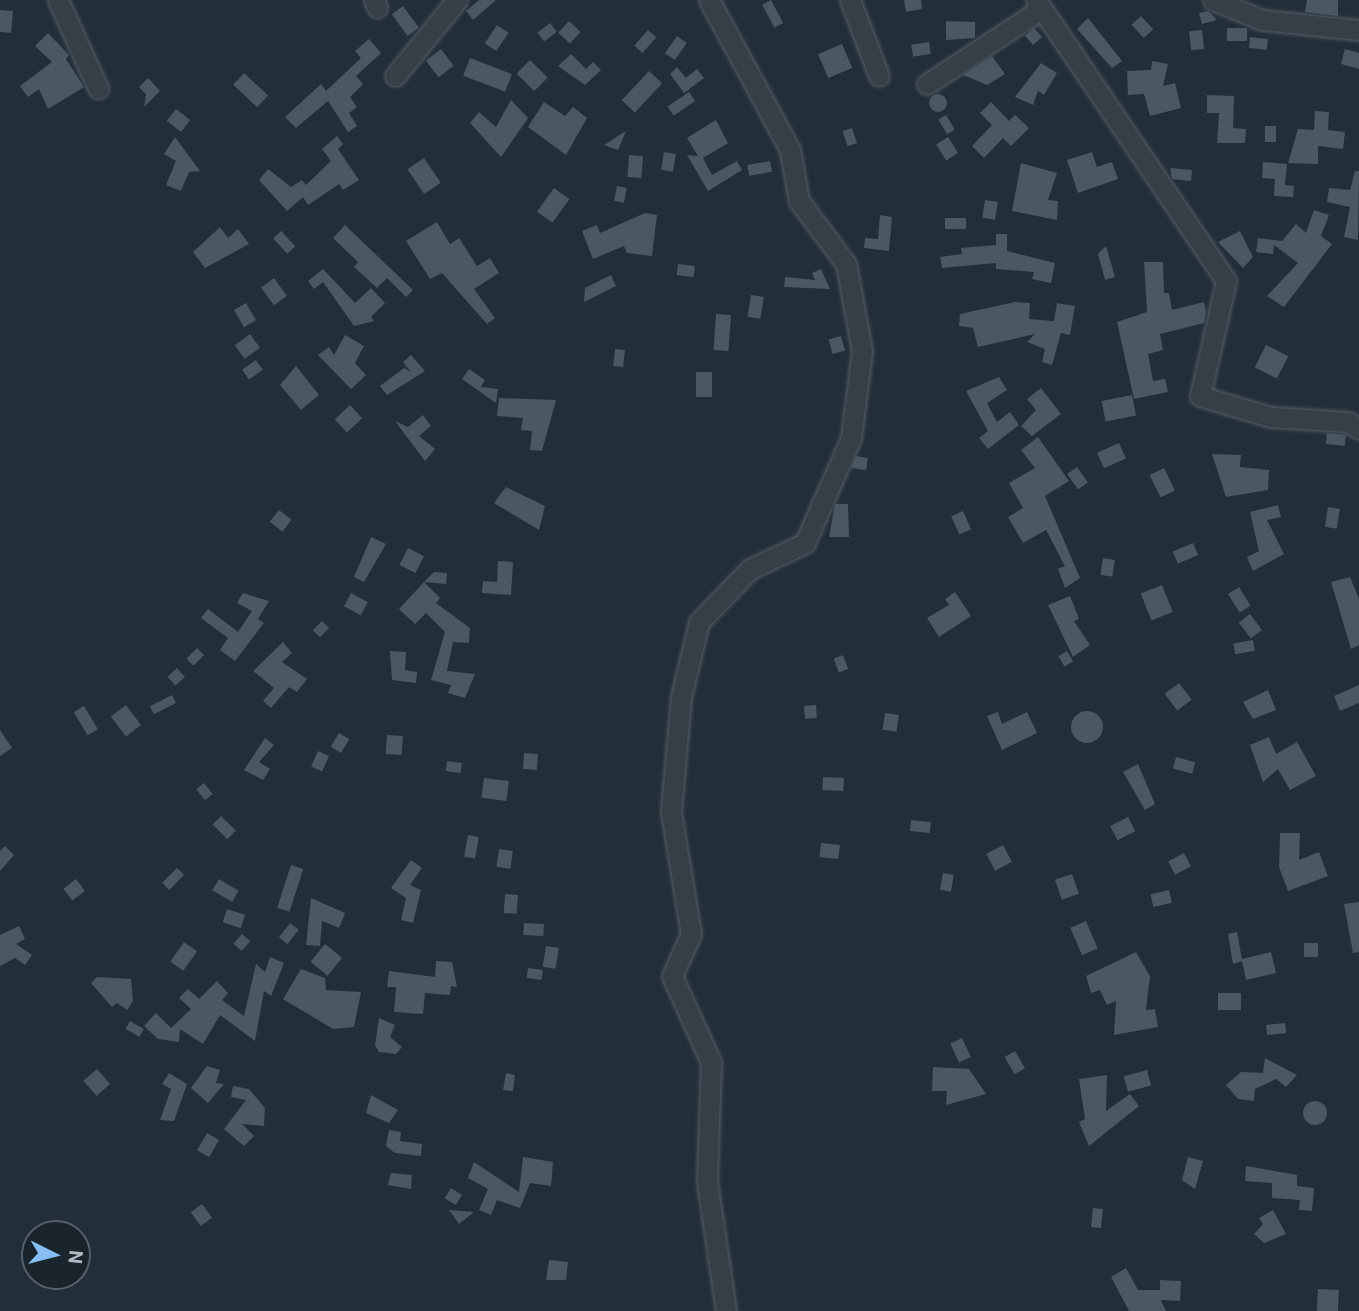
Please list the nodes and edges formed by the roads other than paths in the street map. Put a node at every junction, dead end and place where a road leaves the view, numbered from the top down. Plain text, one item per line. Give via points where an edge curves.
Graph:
1 (58, 0) edge
2 (457, 0) edge
3 (709, 0) edge
4 (850, 0) edge
5 (1213, 0) edge
6 (1039, 4) edge
7 (1359, 30) edge
8 (395, 76) dead end
9 (879, 76) dead end
10 (927, 84) dead end
11 (98, 88) dead end
12 (1359, 429) edge
13 (726, 1311) edge

1 - 11 street
2 - 8 street
3 - 13 street via 790,149 799,201 845,264 862,351 851,438 805,543 750,569 699,622 681,697 671,812 691,934 672,976 711,1062 707,1181
4 - 9 street
5 - 7 street via 1262,20
6 - 10 street
6 - 12 street via 1226,281 1200,396 1271,416 1348,422

